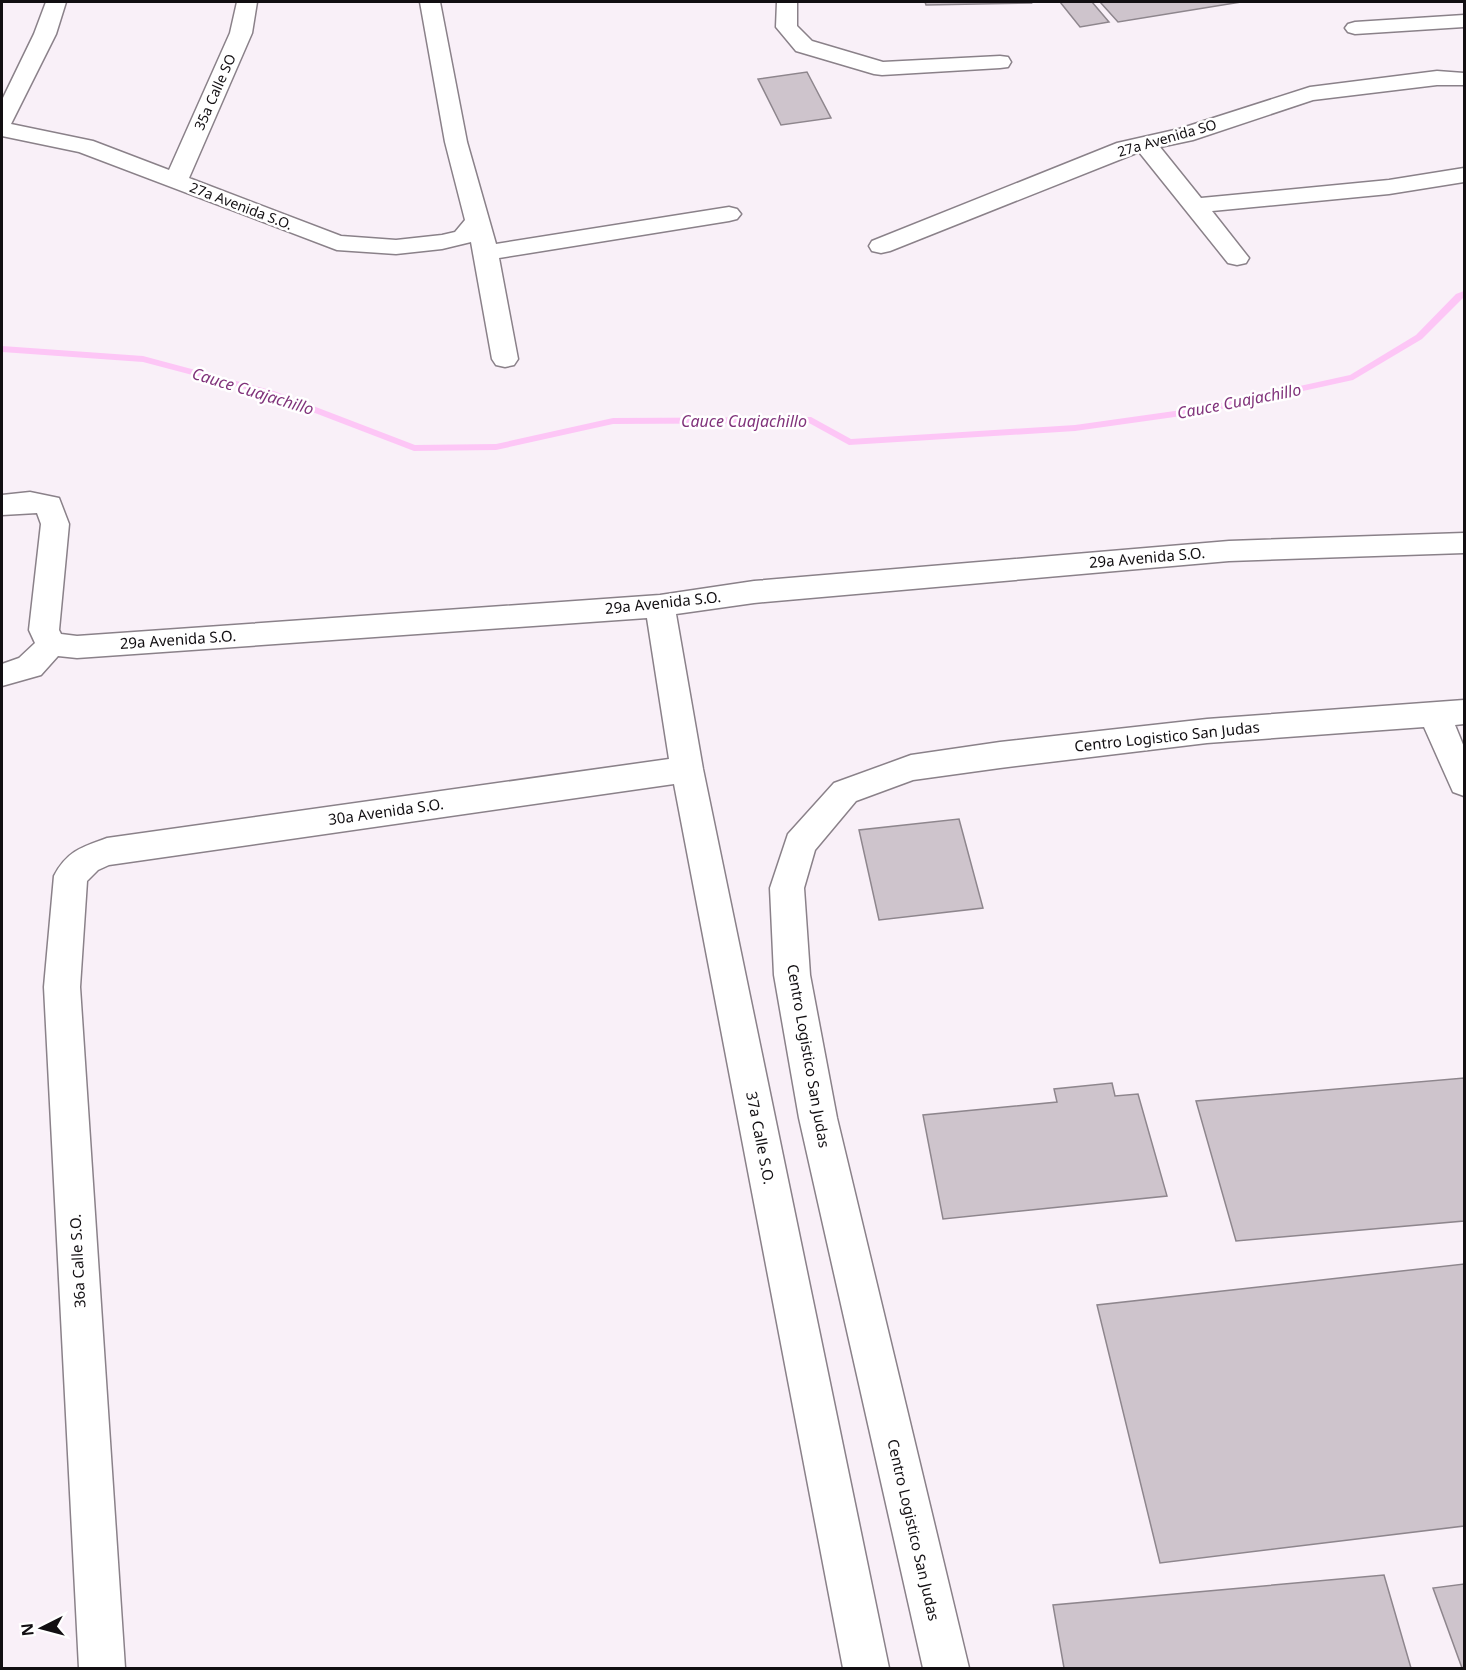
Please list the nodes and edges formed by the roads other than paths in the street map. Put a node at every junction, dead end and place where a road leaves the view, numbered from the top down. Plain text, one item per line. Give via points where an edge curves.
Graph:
1 (56, 2) edge
2 (248, 2) edge
3 (430, 2) edge
4 (787, 2) edge
5 (1464, 21) edge
6 (1355, 28) dead end
7 (1000, 62) dead end
8 (1464, 79) edge
9 (2, 121) edge
10 (2, 129) edge
11 (1146, 144) junction
12 (1464, 175) edge
13 (176, 180) junction
14 (1195, 206) junction
15 (729, 214) dead end
16 (478, 220) junction
17 (882, 246) dead end
18 (486, 253) junction
19 (1237, 258) dead end
20 (506, 359) dead end
21 (2, 505) edge
22 (1464, 543) edge
23 (660, 606) junction
24 (50, 644) junction
25 (2, 675) edge
26 (1449, 713) edge
27 (687, 769) junction
28 (1464, 783) edge
29 (86, 860) joint
30 (102, 1668) edge
31 (866, 1668) edge
32 (946, 1668) edge

1 - 9 street via 45,34
2 - 13 street, 35a Calle SO via 241,33
3 - 16 street via 456,142
4 - 7 street via 786,27 804,46 882,69
5 - 6 street
8 - 11 street, 27a Avenida SO via 1437,78 1310,94
10 - 13 street, 27a Avenida S.O. via 85,146
11 - 14 street
11 - 17 street, 27a Avenida SO via 1125,148
12 - 14 street via 1389,188
13 - 16 street, 27a Avenida S.O. via 338,243 396,247 442,242 463,237
14 - 19 street
15 - 18 street
16 - 18 street
18 - 20 street
21 - 24 street via 49,505 55,524 44,630
22 - 23 street, 29a Avenida S.O. via 1229,551 754,592
23 - 24 street, 29a Avenida S.O. via 77,647
23 - 27 street, 37a Calle S.O.
24 - 25 street via 38,663 21,672
26 - 28 street, Centro Logistico San Judas
26 - 32 street, Centro Logistico San Judas via 1207,731 911,768 845,792 800,844 787,888 792,975 820,1129
27 - 29 street, 30a Avenida S.O. via 107,852
27 - 31 street, 37a Calle S.O.
29 - 30 street, 36a Calle S.O. via 70,876 62,987

